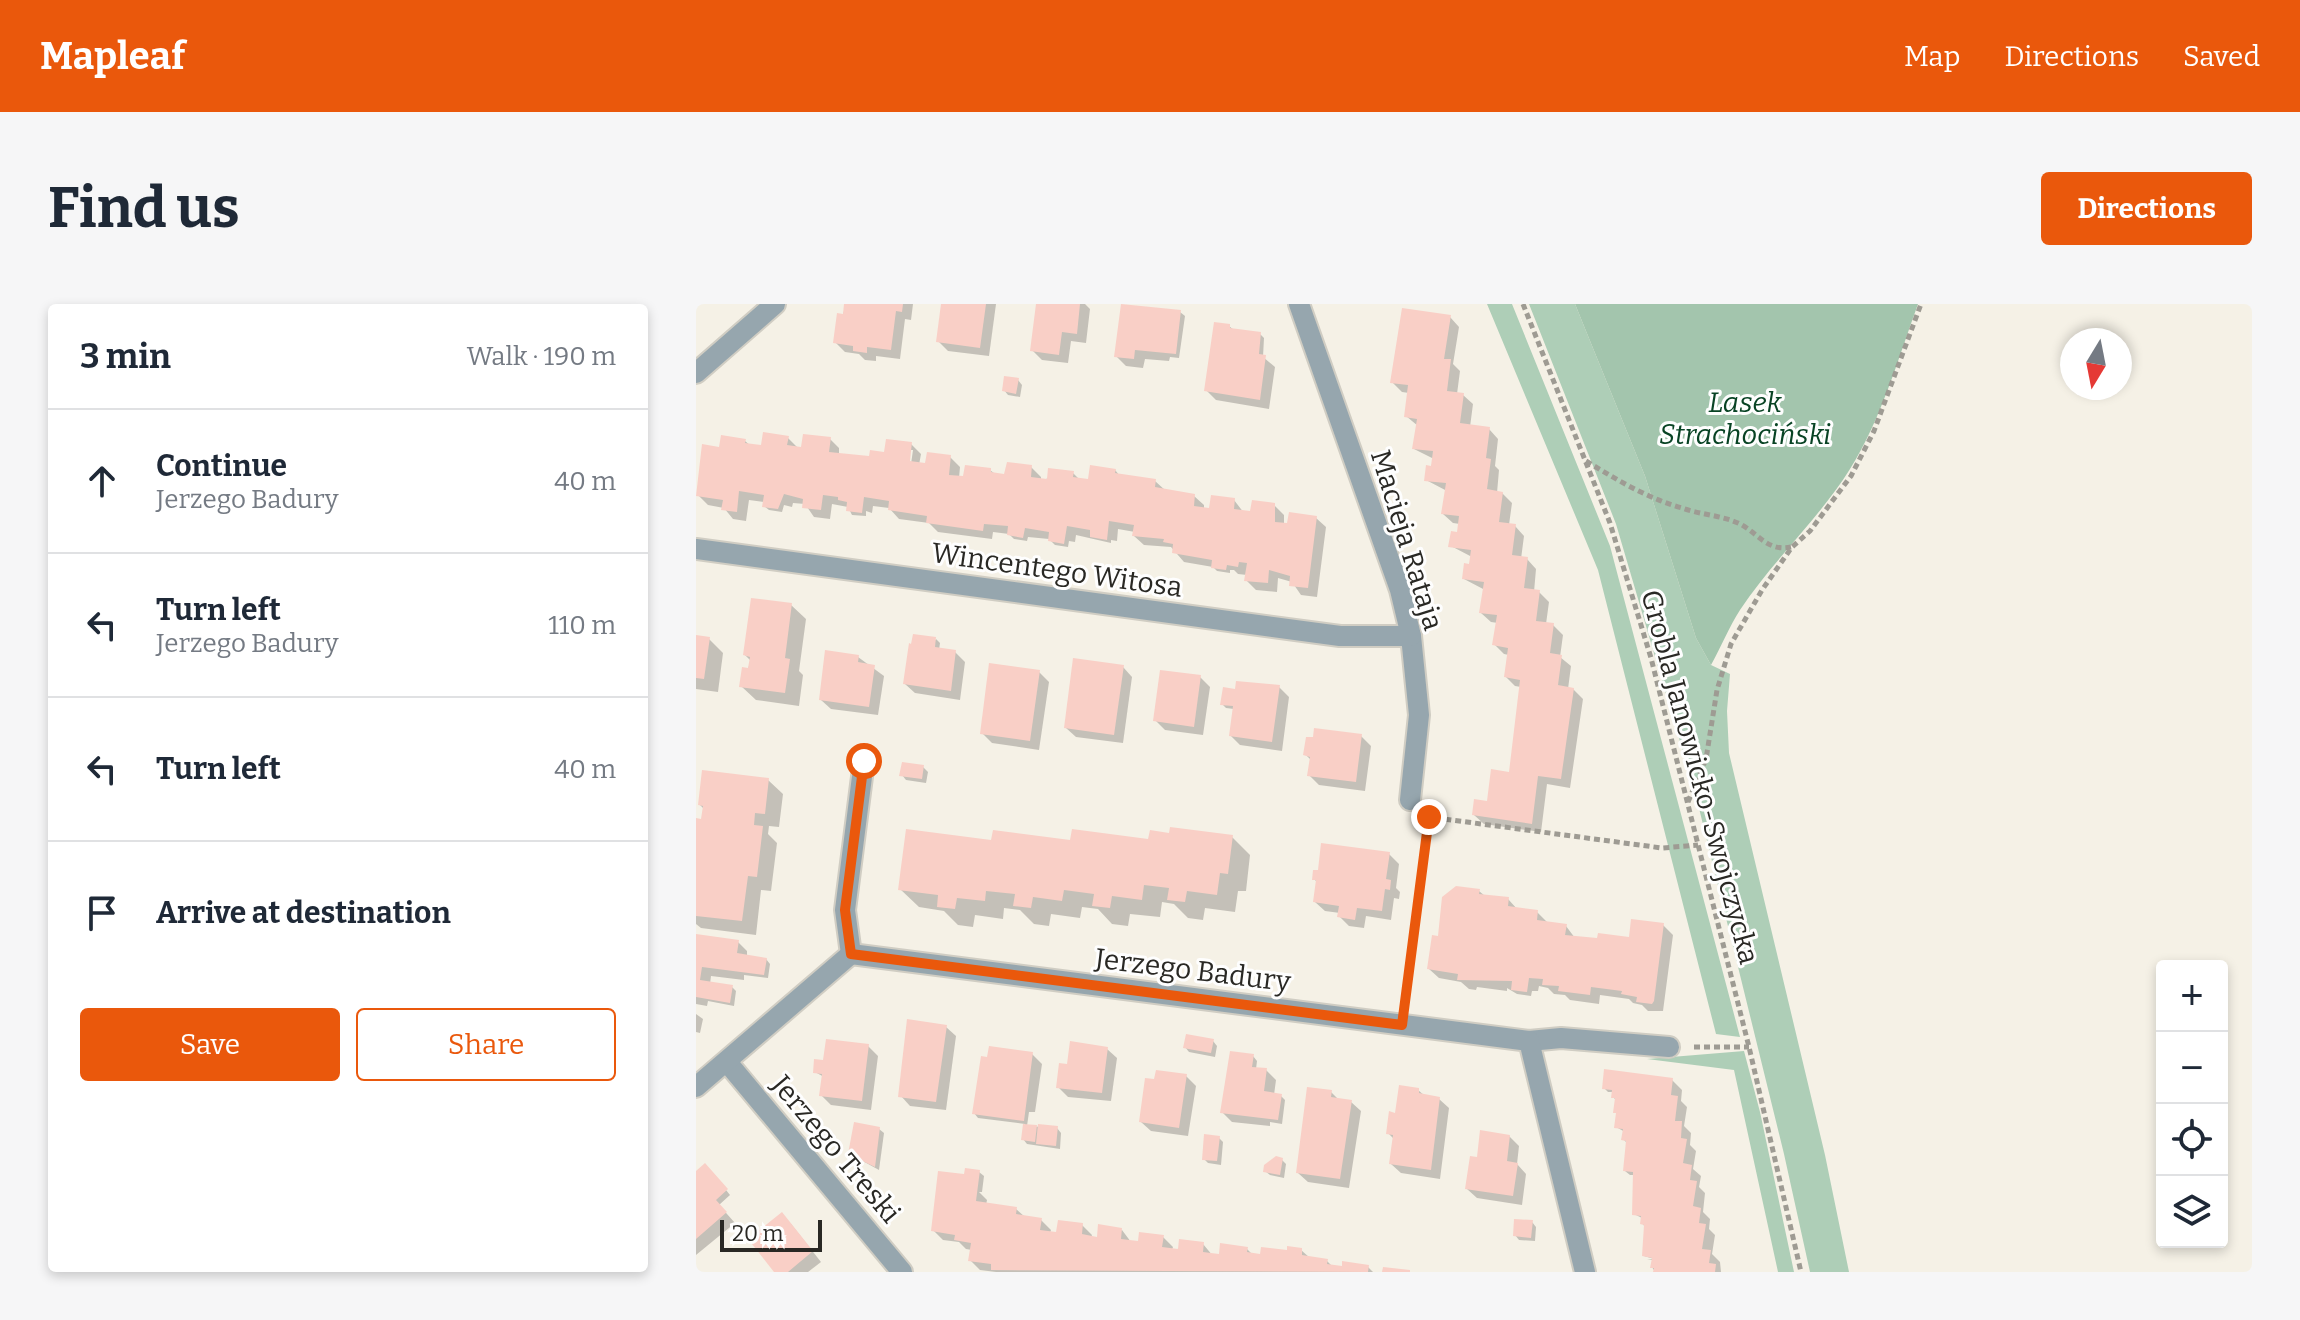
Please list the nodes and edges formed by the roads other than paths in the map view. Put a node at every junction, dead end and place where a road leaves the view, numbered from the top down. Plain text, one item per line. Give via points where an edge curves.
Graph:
1 (775, 304) edge
2 (1299, 304) edge
3 (696, 373) edge
4 (696, 549) edge
5 (1411, 636) junction
6 (864, 761) dead end
7 (1410, 800) dead end
8 (851, 954) junction
9 (1529, 1041) junction
10 (1669, 1047) dead end
11 (727, 1062) junction
12 (696, 1087) edge
13 (902, 1272) edge
14 (1585, 1272) edge

1 - 3 street
2 - 5 street, Macieja Rataja via 1400,590
4 - 5 street, Wincentego Witosa via 1340,636
5 - 7 street, Macieja Rataja via 1419,715
6 - 8 street via 845,910
8 - 9 street, Jerzego Badury
8 - 11 street
9 - 10 street, Jerzego Badury via 1561,1038
9 - 14 street
11 - 12 street
11 - 13 street, Jerzego Treski

